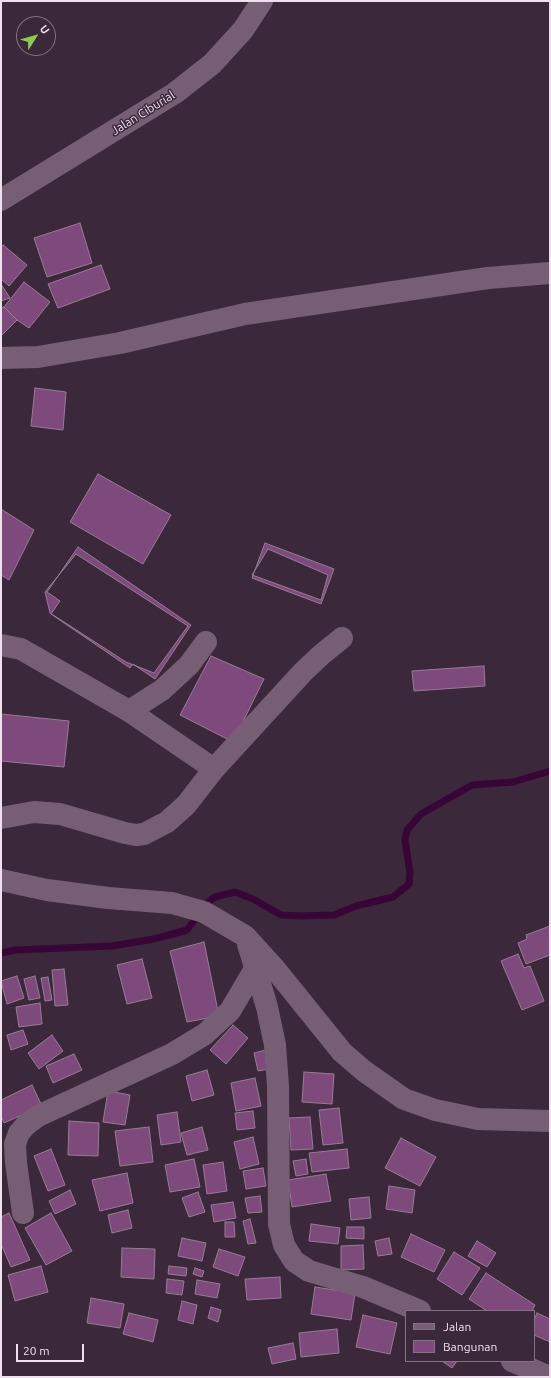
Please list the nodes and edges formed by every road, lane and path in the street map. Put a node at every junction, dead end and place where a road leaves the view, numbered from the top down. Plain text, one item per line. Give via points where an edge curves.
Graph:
1 (262, 1) edge
2 (1, 200) edge
3 (550, 273) edge
4 (1, 358) edge
5 (342, 638) dead end
6 (206, 642) dead end
7 (1, 645) edge
8 (128, 711) junction
9 (214, 769) junction
10 (1, 818) edge
11 (1, 880) edge
12 (245, 936) junction
13 (256, 967) junction
14 (550, 1121) edge
15 (23, 1213) dead end
16 (418, 1310) edge
17 (514, 1362) edge
18 (550, 1377) edge

1 - 2 street, Jalan Ciburial via 243,30 212,64 175,93
3 - 4 street via 488,278 245,314 120,343 38,357
5 - 9 street via 303,672
6 - 8 street via 189,665 167,686
7 - 8 street via 21,648
8 - 9 street
9 - 10 street via 186,805 167,822 144,834 125,833 60,814 34,812
11 - 12 street via 47,890 172,903 204,912
12 - 13 street
12 - 14 street via 342,1052 404,1099 435,1110 478,1120
13 - 15 street via 230,1011 205,1034 172,1054 38,1116 26,1125 19,1133 16,1144
13 - 16 street via 275,1045 278,1086 279,1224 284,1245 294,1261 309,1272 363,1287
17 - 18 street

